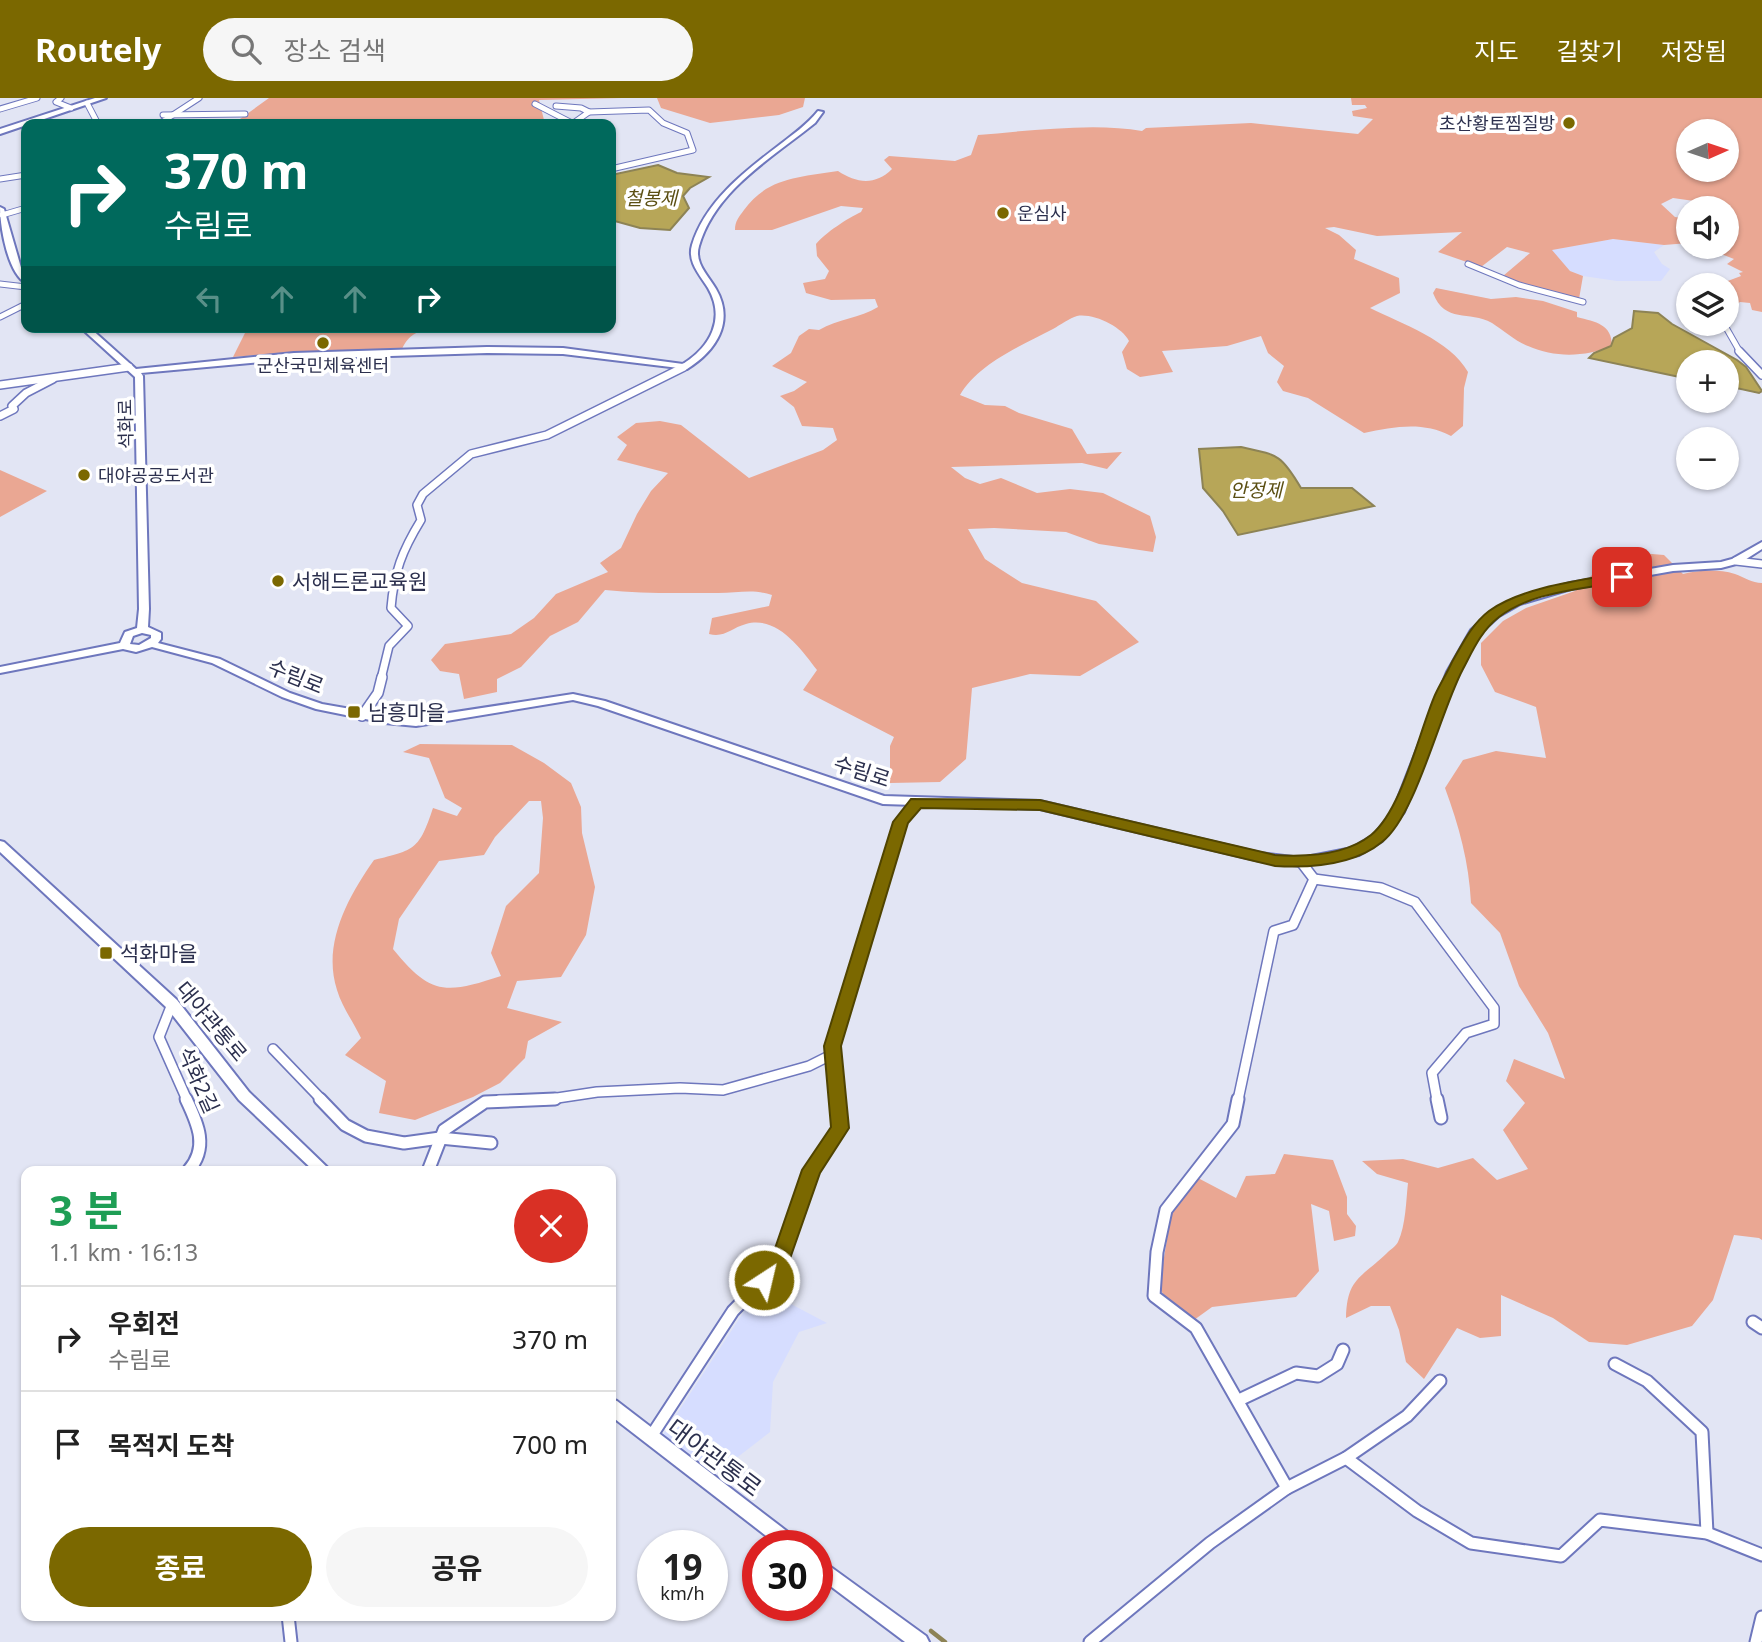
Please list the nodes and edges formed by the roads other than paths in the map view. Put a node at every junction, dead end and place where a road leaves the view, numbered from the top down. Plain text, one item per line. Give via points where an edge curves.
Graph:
1 (37, 98) edge
2 (61, 98) edge
3 (102, 98) edge
4 (199, 98) edge
5 (87, 103) junction
6 (535, 104) dead end
7 (556, 106) dead end
8 (71, 108) junction
9 (0, 109) edge
10 (589, 112) junction
11 (820, 112) dead end
12 (245, 114) dead end
13 (163, 115) dead end
14 (171, 116) junction
15 (45, 119) edge
16 (95, 119) edge
17 (166, 119) edge
18 (560, 119) edge
19 (579, 119) edge
20 (21, 126) edge
21 (0, 132) edge
22 (616, 168) edge
23 (21, 176) edge
24 (0, 179) edge
25 (21, 209) edge
26 (1, 212) edge
27 (1468, 264) dead end
28 (21, 275) edge
29 (0, 284) edge
30 (21, 286) edge
31 (1583, 302) dead end
32 (21, 306) edge
33 (0, 317) edge
34 (91, 333) edge
35 (1730, 336) edge
36 (684, 367) junction
37 (132, 369) junction
38 (1762, 375) edge
39 (60, 376) junction
40 (0, 385) edge
41 (0, 416) edge
42 (1762, 545) edge
43 (1736, 561) junction
44 (1762, 564) edge
45 (142, 630) junction
46 (151, 644) junction
47 (124, 645) junction
48 (0, 670) edge
49 (362, 716) junction
50 (917, 802) junction
51 (0, 845) edge
52 (1301, 862) junction
53 (1314, 879) junction
54 (172, 1004) junction
55 (273, 1049) dead end
56 (833, 1054) junction
57 (1441, 1118) dead end
58 (440, 1138) junction
59 (491, 1143) dead end
60 (193, 1166) edge
61 (319, 1166) edge
62 (430, 1166) edge
63 (1343, 1350) dead end
64 (1615, 1364) dead end
65 (1440, 1381) dead end
66 (1239, 1400) junction
67 (616, 1410) edge
68 (650, 1438) junction
69 (1346, 1458) junction
70 (1287, 1488) junction
71 (771, 1530) edge
72 (1707, 1533) junction
73 (1762, 1555) edge
74 (833, 1577) edge
75 (1762, 1617) edge
76 (289, 1621) edge
77 (291, 1642) edge
78 (920, 1642) edge
79 (1090, 1642) edge
80 (1756, 1642) edge

1 - 9 street
2 - 8 street via 56,102
3 - 5 main road
4 - 14 street
5 - 8 main road
5 - 16 street
6 - 18 street
7 - 10 street
8 - 15 main road
10 - 19 street
10 - 22 street via 649,110 691,139 690,152
11 - 36 street via 734,183 696,242 693,254 716,296 721,324 709,350
12 - 14 street
13 - 14 street
14 - 17 street
20 - 21 main road
23 - 24 street
25 - 26 street
26 - 28 main road
27 - 31 street via 1518,285
29 - 30 street
32 - 33 street
34 - 37 main road
35 - 38 street
36 - 37 main road via 562,352 487,350 294,356
36 - 49 street via 547,435 471,454 423,494 417,505 419,527 406,545 391,585 391,608 408,626 389,646 378,693
37 - 39 street
37 - 45 main road, 석화로 via 139,376 140,396
39 - 40 street
39 - 41 street via 26,393 14,409
42 - 43 main road, 수림로
43 - 44 street
43 - 52 main road, 수림로 via 1570,586 1516,602 1495,614 1475,632 1452,672 1398,812 1378,838 1355,852
45 - 46 main road via 156,633
45 - 47 main road, 수림로 via 125,637
46 - 47 main road, 수림로 via 137,649
46 - 49 main road, 수림로 via 216,661 320,707
47 - 48 main road, 수림로
49 - 50 main road, 수림로 via 416,722 573,697 883,800
50 - 52 main road, 수림로 via 1040,805 1268,859
50 - 56 street via 901,822
51 - 54 main road, 대야관통로
52 - 53 street
53 - 57 street via 1381,888 1415,902 1494,1008 1494,1024 1466,1033 1432,1073
53 - 66 street via 1293,925 1275,931 1233,1124 1166,1210 1157,1252 1154,1296 1196,1328
54 - 60 street, 석화2길 via 159,1037 201,1132 198,1160
54 - 61 main road, 대야관통로 via 244,1096
55 - 58 street via 345,1125 366,1136 404,1143
56 - 58 street via 809,1066 723,1090 597,1092 539,1101 485,1102 444,1130
56 - 68 street via 840,1128 811,1170 779,1264 733,1311
58 - 59 street
58 - 62 street
63 - 66 street via 1337,1364 1318,1376 1296,1373
64 - 72 street via 1647,1381 1702,1432
65 - 69 street via 1407,1416
66 - 70 street
67 - 68 main road, 대야관통로
68 - 71 main road, 대야관통로
69 - 70 street
69 - 72 street via 1471,1543 1562,1556 1600,1520
70 - 79 street via 1210,1543
72 - 73 street
74 - 78 street
75 - 80 street
76 - 77 street

